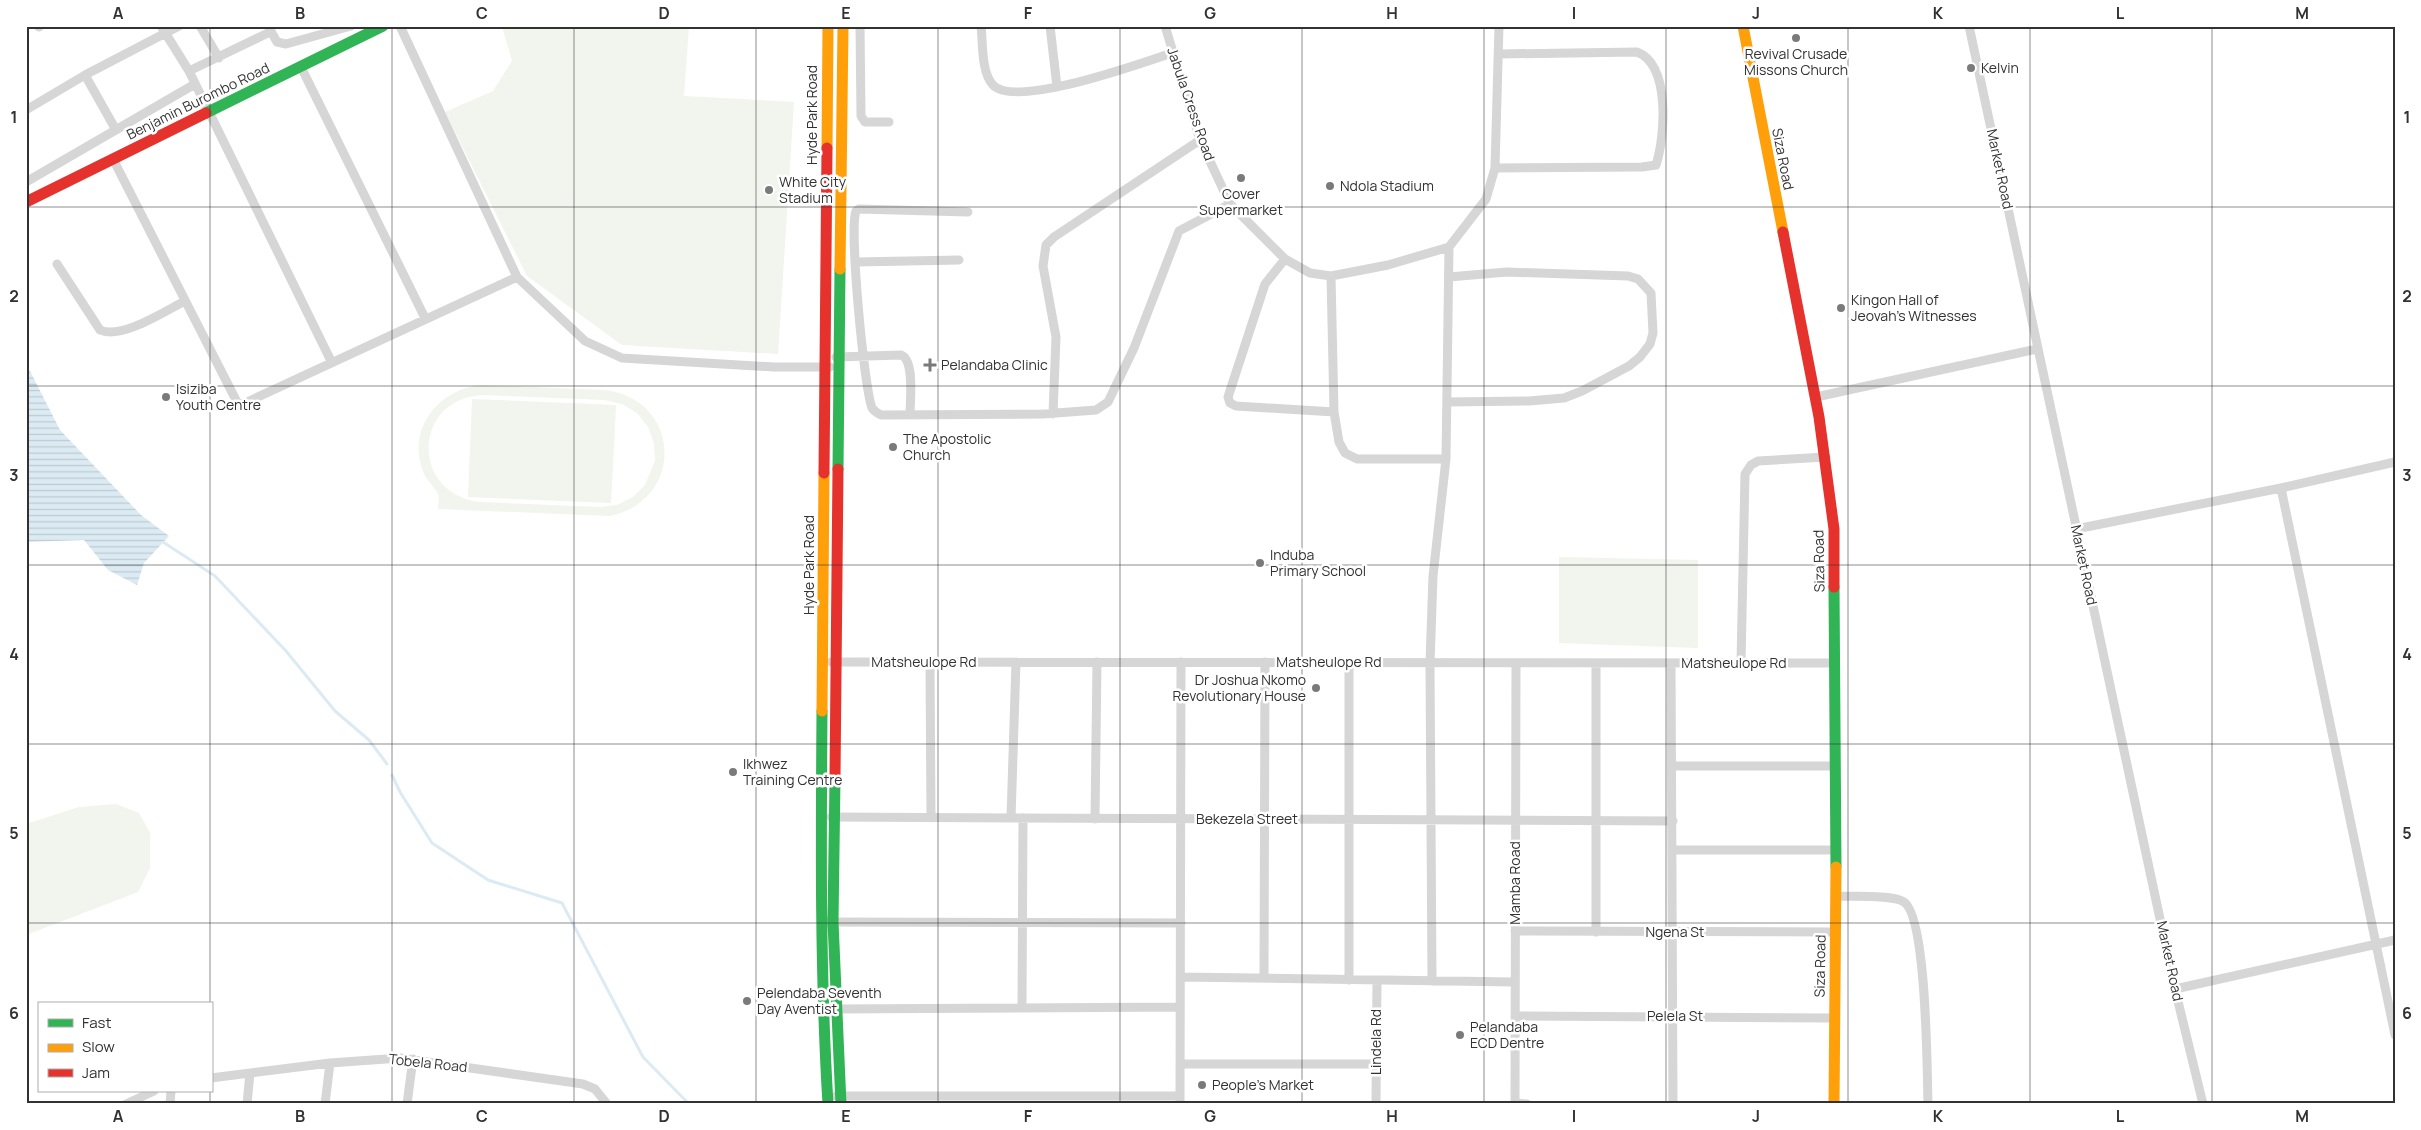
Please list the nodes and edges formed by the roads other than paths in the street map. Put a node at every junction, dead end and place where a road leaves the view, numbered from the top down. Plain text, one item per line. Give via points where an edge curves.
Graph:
1 (179, 26) edge
2 (200, 26) edge
3 (351, 26) edge
4 (383, 26) edge
5 (400, 26) edge
6 (828, 26) edge
7 (843, 26) edge
8 (860, 26) edge
9 (981, 26) edge
10 (1050, 26) edge
11 (1165, 26) edge
12 (1499, 26) edge
13 (1744, 26) edge
14 (1969, 26) edge
15 (269, 29) edge
16 (163, 30) edge
17 (1172, 54) junction
18 (1499, 54) junction
19 (219, 58) junction
20 (301, 67) junction
21 (189, 71) junction
22 (86, 75) junction
23 (195, 84) junction
24 (1057, 87) junction
25 (26, 110) edge
26 (208, 113) junction
27 (889, 122) dead end
28 (116, 130) junction
29 (1200, 140) junction
30 (113, 159) junction
31 (1495, 168) junction
32 (26, 182) edge
33 (26, 202) edge
34 (1230, 204) junction
35 (968, 212) dead end
36 (1449, 248) junction
37 (1285, 259) junction
38 (958, 260) dead end
39 (856, 262) junction
40 (57, 264) dead end
41 (1331, 276) junction
42 (517, 277) junction
43 (1449, 277) junction
44 (185, 301) junction
45 (425, 318) junction
46 (2037, 349) junction
47 (863, 356) junction
48 (825, 362) junction
49 (840, 362) junction
50 (332, 363) junction
51 (1816, 397) junction
52 (1447, 402) junction
53 (1334, 412) junction
54 (1053, 414) junction
55 (910, 415) junction
56 (1826, 457) junction
57 (1446, 459) junction
58 (2395, 462) edge
59 (2281, 488) junction
60 (2076, 529) junction
61 (823, 662) junction
62 (836, 662) junction
63 (930, 662) junction
64 (1016, 662) junction
65 (1097, 662) junction
66 (1181, 662) junction
67 (1265, 662) junction
68 (1349, 662) junction
69 (1430, 663) junction
70 (1516, 663) junction
71 (1596, 663) junction
72 (1671, 663) junction
73 (1741, 663) junction
74 (1835, 663) junction
75 (1673, 766) junction
76 (1835, 766) junction
77 (820, 817) junction
78 (834, 817) junction
79 (931, 818) junction
80 (1011, 818) junction
81 (1023, 818) junction
82 (1095, 818) junction
83 (1181, 819) junction
84 (1265, 819) junction
85 (1349, 820) junction
86 (1431, 820) junction
87 (1515, 820) junction
88 (1597, 821) junction
89 (1673, 821) junction
90 (1673, 850) junction
91 (1836, 850) junction
92 (1836, 896) junction
93 (820, 922) junction
94 (833, 922) junction
95 (1021, 922) junction
96 (1180, 922) junction
97 (1515, 931) junction
98 (1596, 932) junction
99 (1673, 932) junction
100 (1835, 932) junction
101 (2395, 940) edge
102 (2376, 944) junction
103 (1180, 977) junction
104 (1264, 978) junction
105 (1349, 980) junction
106 (1376, 980) junction
107 (1432, 980) junction
108 (1514, 982) junction
109 (2175, 989) junction
110 (1022, 1006) junction
111 (1180, 1007) junction
112 (822, 1009) junction
113 (836, 1009) junction
114 (1515, 1016) junction
115 (1672, 1016) junction
116 (1834, 1018) junction
117 (2395, 1035) edge
118 (413, 1059) junction
119 (330, 1062) junction
120 (1180, 1064) junction
121 (1376, 1064) junction
122 (250, 1073) junction
123 (212, 1078) edge
124 (152, 1092) edge
125 (827, 1100) edge
126 (841, 1100) edge
127 (864, 1100) edge
128 (1180, 1100) edge
129 (126, 1104) edge
130 (247, 1104) edge
131 (325, 1104) edge
132 (407, 1104) edge
133 (607, 1104) edge
134 (1376, 1104) edge
135 (1514, 1104) edge
136 (1526, 1104) edge
137 (1673, 1104) edge
138 (1834, 1104) edge
139 (1928, 1104) edge
140 (2203, 1104) edge

1 - 16 street
2 - 19 street
3 - 15 street via 286,44 277,42
4 - 20 street, Benjamin Burombo Road
5 - 42 street
6 - 48 street, Hyde Park Road
7 - 49 street, Hyde Park Road
8 - 27 street via 861,116 865,122
9 - 24 street via 987,76 996,88 1012,94
10 - 24 street
11 - 17 street, Jabula Cress Road
12 - 18 street
13 - 51 street, Siza Road
14 - 46 street, Market Road
15 - 19 street
16 - 21 street
16 - 22 street
17 - 24 street
17 - 29 street, Jabula Cress Road
18 - 31 street
18 - 31 street via 1644,54 1660,81 1662,129 1656,165 1642,168
19 - 21 street
20 - 26 street, Benjamin Burombo Road
20 - 45 street
21 - 23 street
22 - 25 street
22 - 28 street
23 - 26 street
23 - 28 street
26 - 30 street, Benjamin Burombo Road
26 - 50 street
28 - 32 street
29 - 34 street, Jabula Cress Road
29 - 54 street via 1046,245 1043,266 1056,337
30 - 33 street, Benjamin Burombo Road
30 - 44 street
31 - 36 street via 1486,199
34 - 37 street, Jabula Cress Road
34 - 54 street via 1179,231 1134,348 1108,402 1096,410
35 - 39 street via 859,209 854,215
36 - 41 street, Jabula Cress Road
36 - 43 street
37 - 41 street, Jabula Cress Road via 1310,273
37 - 53 street via 1265,284 1228,397 1236,406
38 - 39 street
39 - 47 street
40 - 44 street via 100,330 107,333 124,331
41 - 53 street
42 - 45 street
42 - 48 street via 585,341 622,358 774,367
43 - 52 street
43 - 52 street via 1507,272 1628,276 1638,279 1651,293 1653,333 1650,344 1629,366 1572,395 1529,401
44 - 50 street via 238,404
45 - 50 street
46 - 51 street
46 - 60 street, Market Road
47 - 49 street
47 - 55 street via 872,408 881,415
47 - 55 street via 906,356 910,364
48 - 49 street
48 - 61 street, Hyde Park Road
49 - 62 street, Hyde Park Road
51 - 56 street, Siza Road
52 - 57 street
53 - 57 street via 1339,442 1345,454 1357,459
54 - 55 street
56 - 73 street via 1758,461 1745,474
56 - 74 street, Siza Road via 1834,529
57 - 69 street via 1433,576
58 - 59 street
59 - 60 street
59 - 102 street
60 - 109 street, Market Road
61 - 62 street, Matsheulope Rd
61 - 77 street, Hyde Park Road
62 - 63 street, Matsheulope Rd
62 - 78 street, Hyde Park Road
63 - 64 street, Matsheulope Rd
63 - 79 street
64 - 65 street, Matsheulope Rd
64 - 80 street
65 - 66 street, Matsheulope Rd
65 - 82 street
66 - 67 street, Matsheulope Rd
66 - 83 street
67 - 68 street, Matsheulope Rd
67 - 84 street
68 - 69 street, Matsheulope Rd
68 - 85 street
69 - 70 street, Matsheulope Rd
69 - 86 street
70 - 71 street, Matsheulope Rd
70 - 87 street, Mamba Road
71 - 72 street, Matsheulope Rd
71 - 88 street
72 - 73 street, Matsheulope Rd
72 - 75 street
73 - 74 street, Matsheulope Rd
74 - 76 street, Siza Road
75 - 76 street
75 - 89 street
76 - 91 street, Siza Road
77 - 78 street, Bekezela Street
77 - 93 street, Hyde Park Road
78 - 79 street, Bekezela Street
78 - 94 street, Hyde Park Road
79 - 80 street, Bekezela Street
80 - 81 street, Bekezela Street
81 - 82 street, Bekezela Street
81 - 95 street
82 - 83 street, Bekezela Street
83 - 84 street, Bekezela Street
83 - 96 street
84 - 85 street, Bekezela Street
84 - 104 street
85 - 86 street, Bekezela Street
85 - 105 street
86 - 87 street, Bekezela Street
86 - 107 street
87 - 88 street, Bekezela Street
87 - 97 street, Mamba Road
88 - 89 street, Bekezela Street
88 - 98 street
89 - 90 street
90 - 91 street
90 - 99 street
91 - 92 street, Siza Road
92 - 100 street, Siza Road
92 - 139 street via 1896,899 1906,903 1912,911 1922,967
93 - 94 street
93 - 112 street, Hyde Park Road
94 - 95 street
94 - 113 street, Hyde Park Road
95 - 96 street
95 - 110 street
96 - 103 street
97 - 98 street, Ngena St
97 - 108 street, Mamba Road
98 - 99 street, Ngena St
99 - 100 street, Ngena St
99 - 115 street
100 - 116 street, Siza Road
101 - 102 street
102 - 109 street
102 - 117 street
103 - 104 street
103 - 111 street
104 - 105 street
105 - 106 street
106 - 107 street
106 - 121 street, Lindela Rd
107 - 108 street
108 - 114 street, Mamba Road
109 - 140 street, Market Road
110 - 111 street
110 - 113 street
111 - 120 street
112 - 113 street
112 - 125 street, Hyde Park Road
113 - 126 street, Hyde Park Road
114 - 115 street, Pelela St
114 - 135 street, Mamba Road
115 - 116 street, Pelela St
115 - 137 street
116 - 138 street, Siza Road
118 - 119 street, Tobela Road
118 - 132 street
118 - 133 street, Tobela Road via 583,1084 595,1089
119 - 122 street, Tobela Road
119 - 131 street
120 - 121 street
120 - 128 street
121 - 134 street, Lindela Rd
122 - 123 street, Tobela Road
122 - 130 street
124 - 129 street
125 - 126 street
126 - 127 street
127 - 128 street
135 - 136 street

